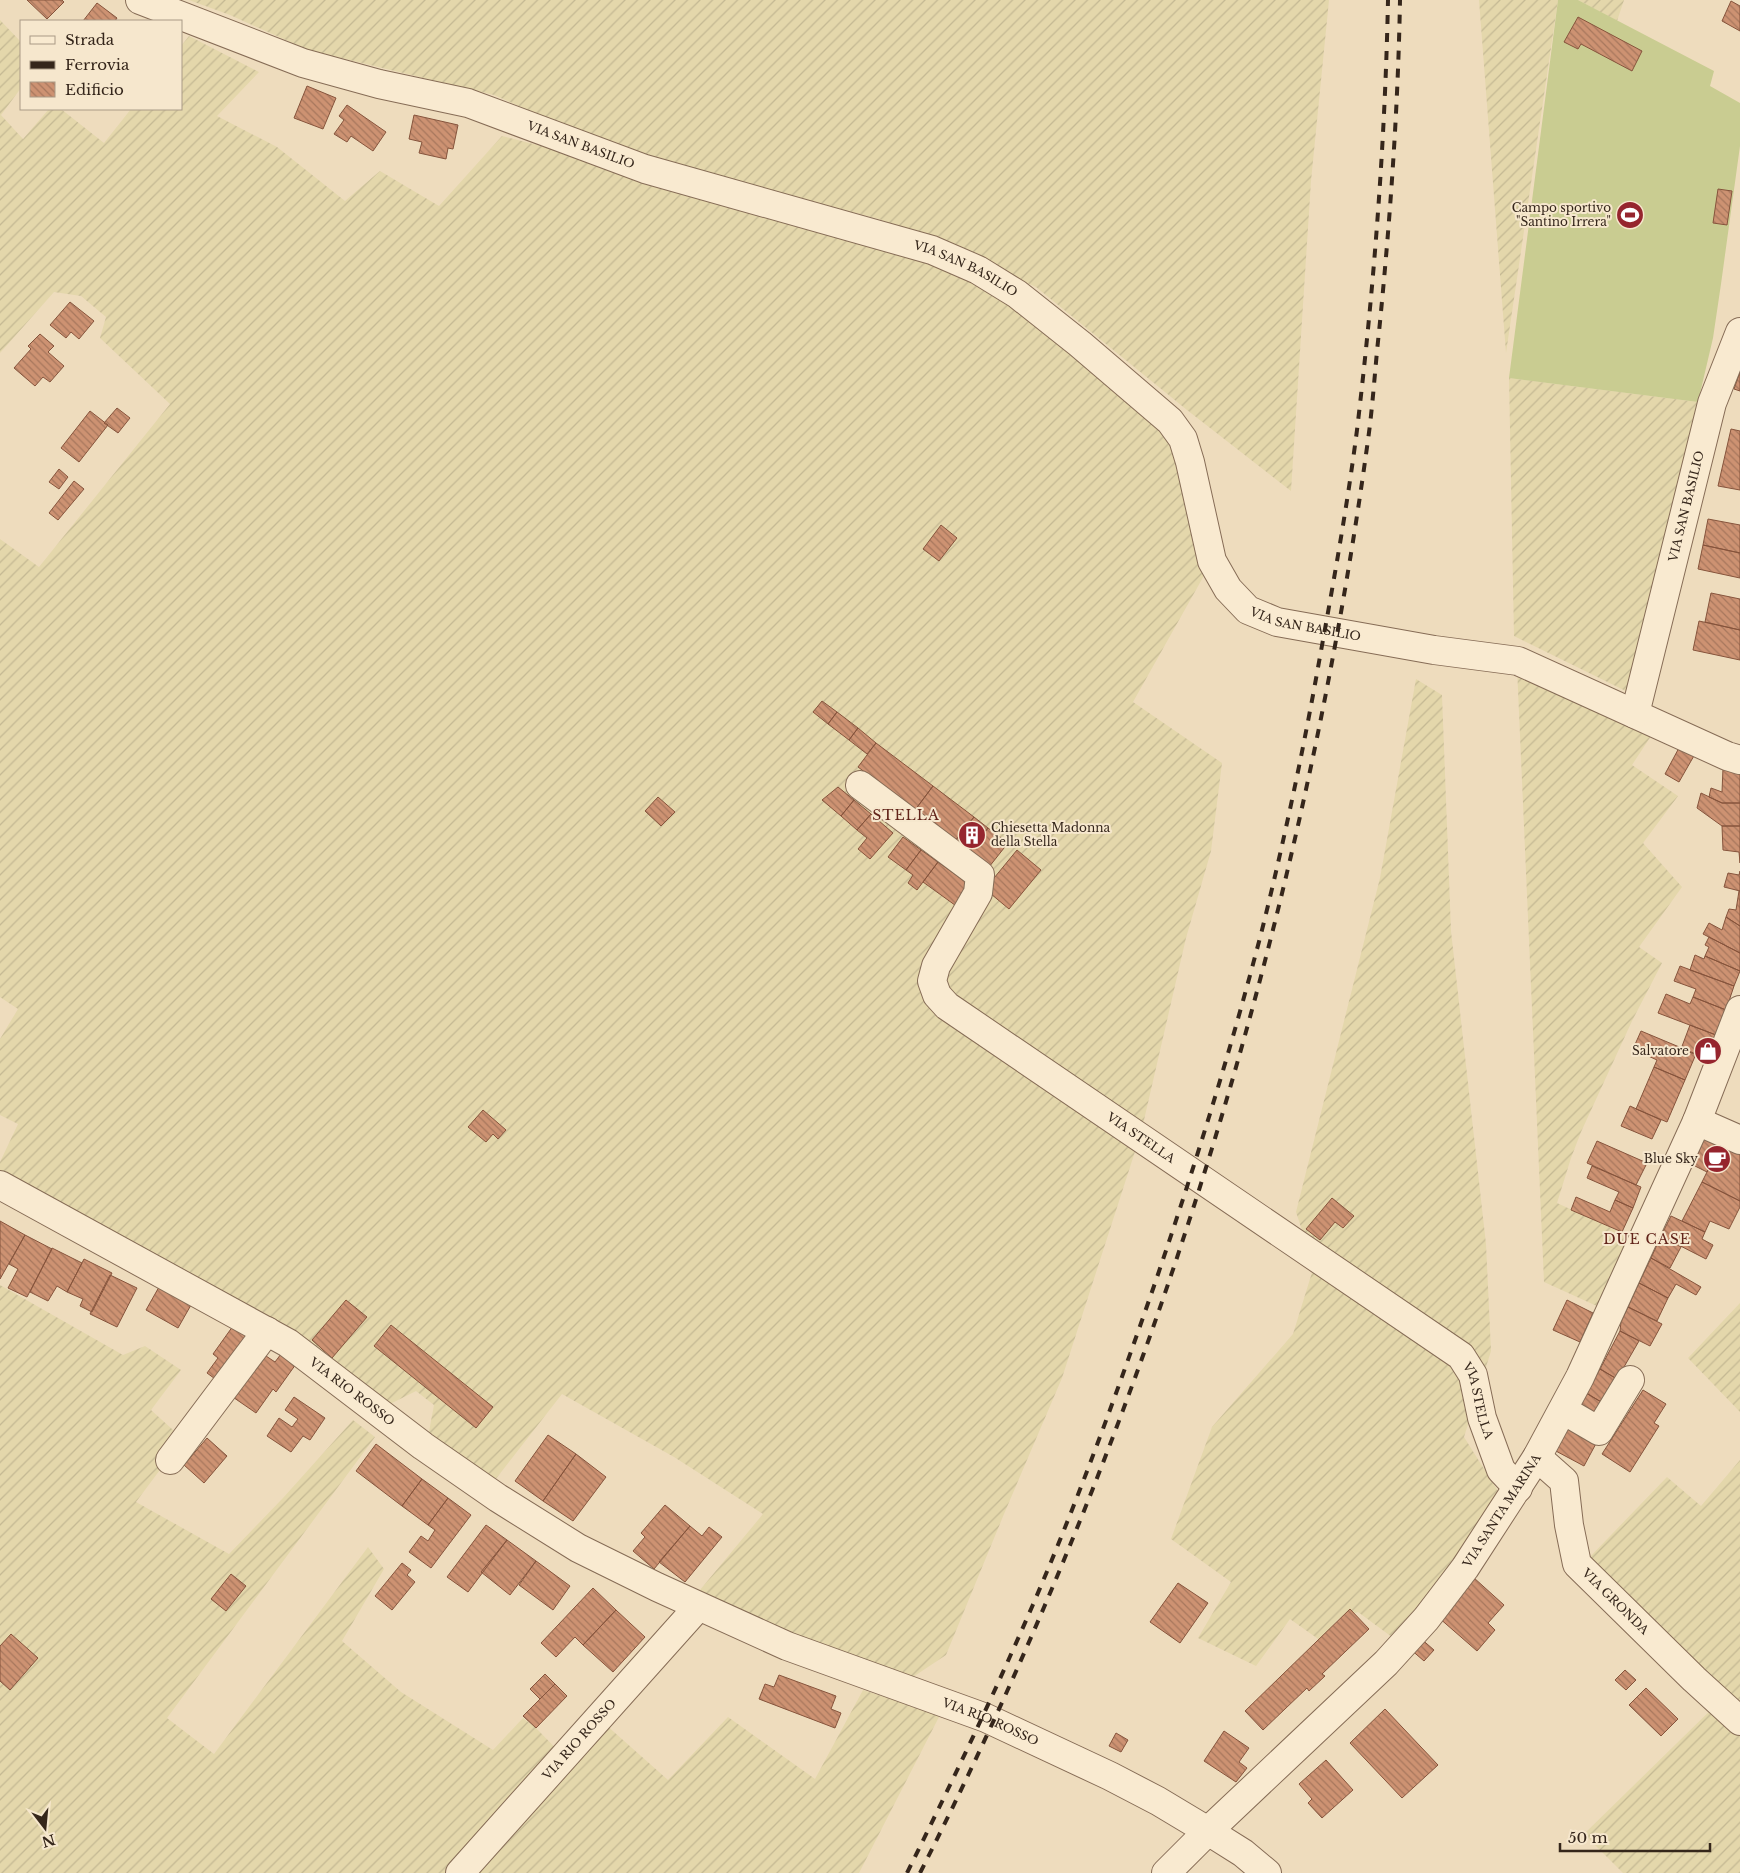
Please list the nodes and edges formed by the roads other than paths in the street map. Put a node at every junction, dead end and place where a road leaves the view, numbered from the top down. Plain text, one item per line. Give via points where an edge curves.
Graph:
1 (140, 0) edge
2 (1740, 332) edge
3 (1635, 714) junction
4 (1740, 760) edge
5 (860, 785) dead end
6 (1740, 1010) edge
7 (1697, 1121) junction
8 (1740, 1140) edge
9 (0, 1185) edge
10 (267, 1331) junction
11 (1630, 1380) dead end
12 (1563, 1410) junction
13 (1537, 1457) junction
14 (170, 1460) dead end
15 (1518, 1488) junction
16 (698, 1607) junction
17 (1740, 1721) edge
18 (1208, 1831) junction
19 (460, 1873) edge
20 (1166, 1873) edge
21 (1267, 1873) edge

1 - 3 street, VIA SAN BASILIO via 303,63 379,84 468,103 645,169 932,250 978,270 1017,294 1170,421 1183,439 1190,462 1212,561 1228,589 1248,610 1277,622 1434,650 1518,660
2 - 3 street, VIA SAN BASILIO via 1712,403
3 - 4 street, VIA SAN BASILIO
5 - 15 street, VIA STELLA via 980,875 978,893 936,966 932,981 937,995 947,1006 1461,1356 1473,1375 1482,1418 1501,1470
6 - 7 street, VIA SANTA MARINA
7 - 8 street
7 - 12 street, VIA SANTA MARINA
9 - 10 street, VIA RIO ROSSO
10 - 14 street
10 - 16 street, VIA RIO ROSSO via 288,1343 423,1446 498,1498 578,1548
11 - 12 street via 1600,1431
12 - 13 street, VIA SANTA MARINA
13 - 15 street, VIA SANTA MARINA
13 - 17 street, VIA GRONDA via 1564,1481 1577,1564
15 - 18 street, VIA SANTA MARINA via 1465,1568 1386,1664
16 - 18 street, VIA RIO ROSSO via 786,1646 986,1718 1110,1776
16 - 19 street, VIA RIO ROSSO
18 - 20 street, VIA SANTA MARINA
18 - 21 street, VIA RIO ROSSO

